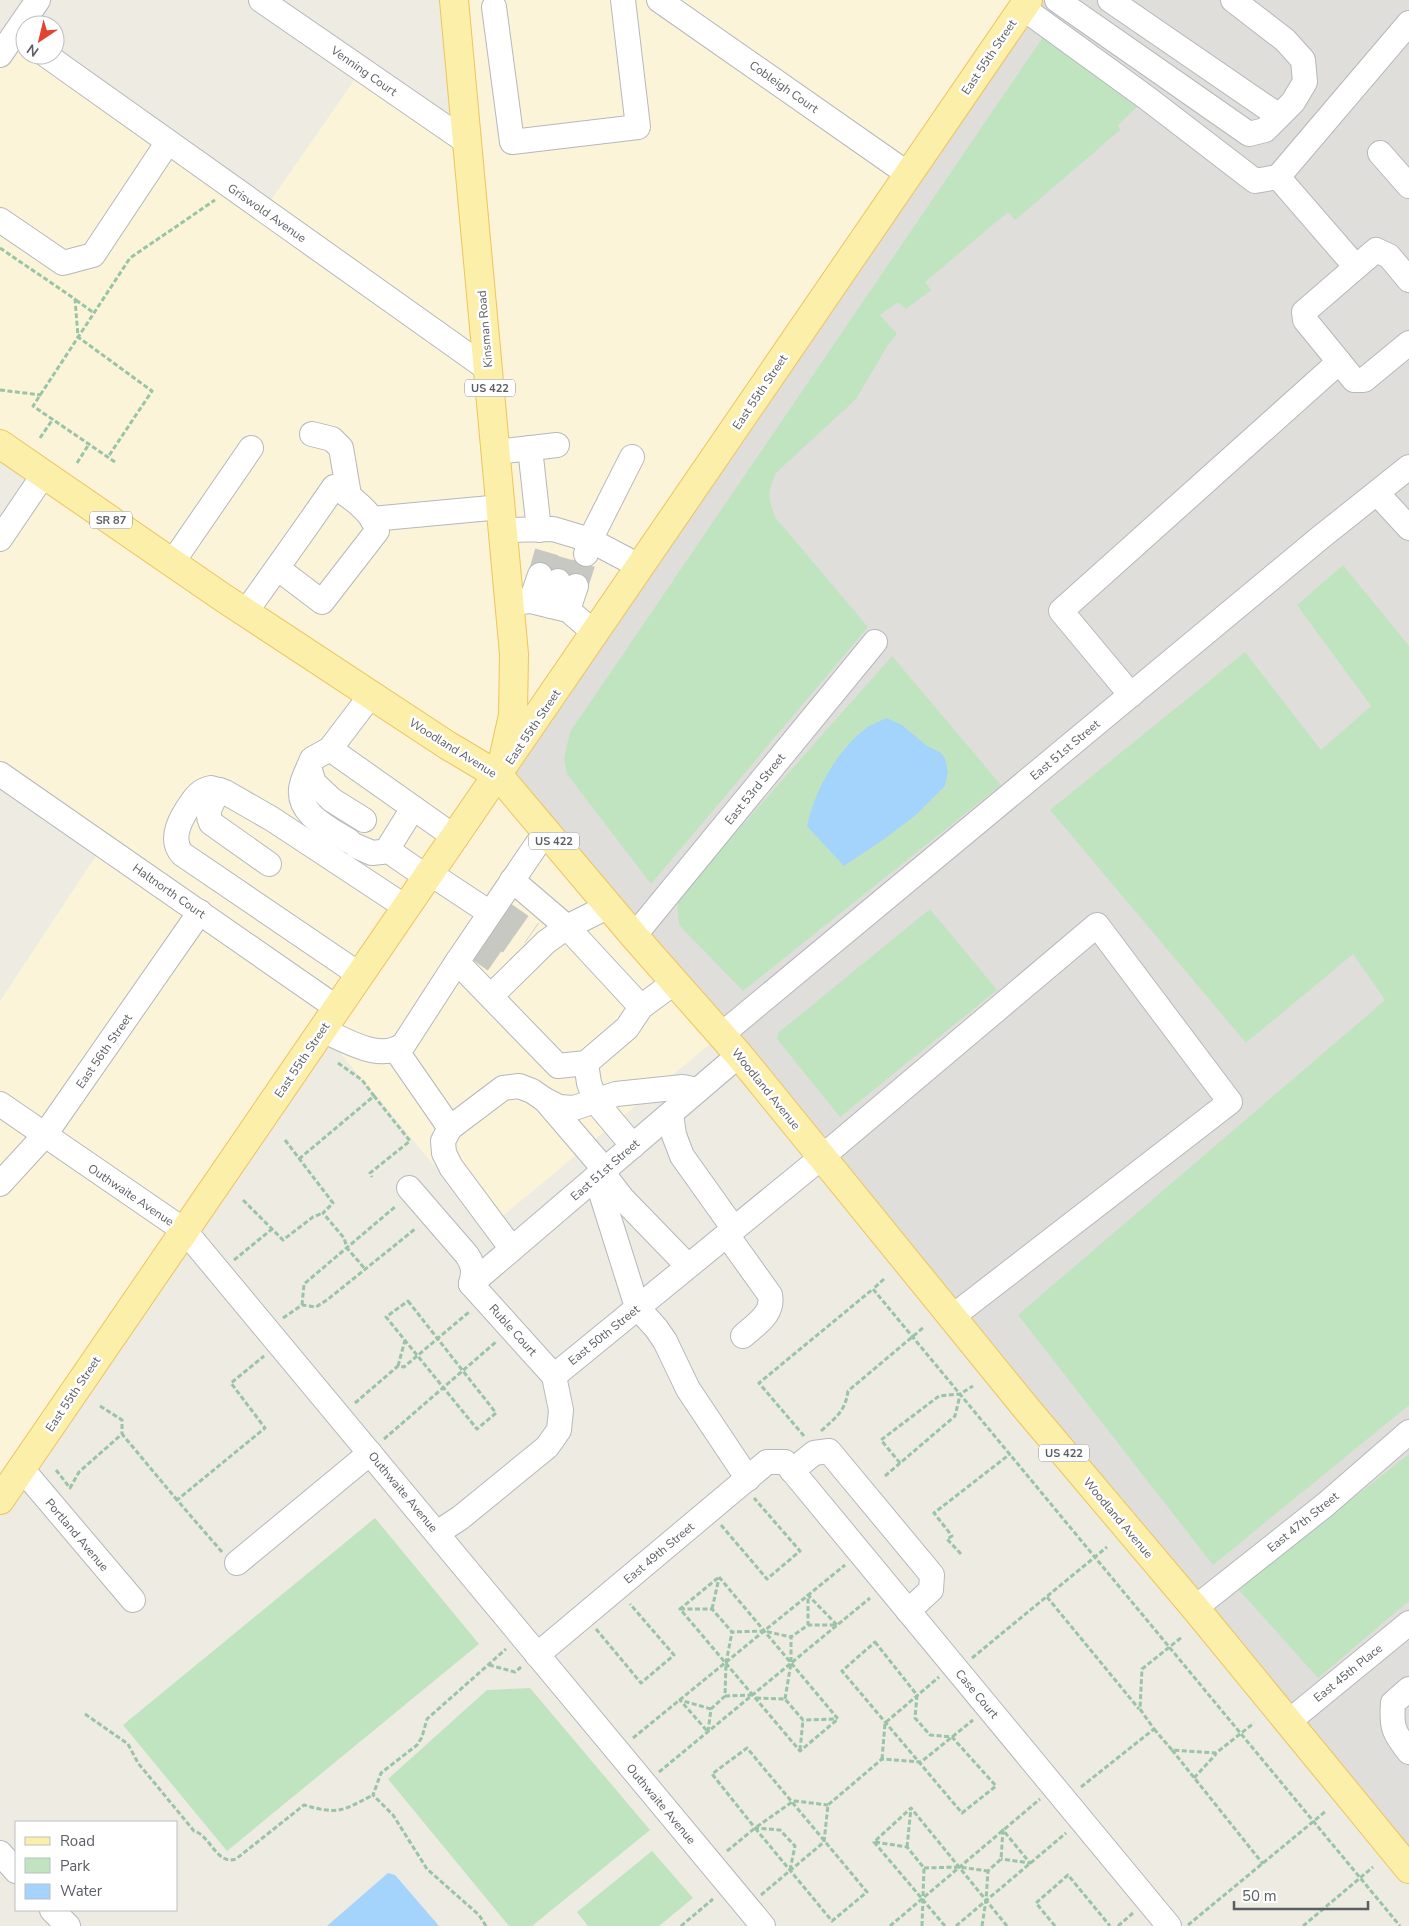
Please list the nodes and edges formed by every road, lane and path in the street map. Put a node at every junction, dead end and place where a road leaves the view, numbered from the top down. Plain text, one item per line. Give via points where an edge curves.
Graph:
1 (38, 0) edge
2 (261, 0) edge
3 (454, 0) edge
4 (623, 0) edge
5 (659, 0) edge
6 (1057, 0) edge
7 (1109, 0) edge
8 (1233, 0) edge
9 (1025, 4) edge
10 (494, 7) dead end
11 (31, 15) edge
12 (1409, 23) edge
13 (1090, 24) junction
14 (15, 42) edge
15 (0, 55) edge
16 (60, 65) edge
17 (1279, 116) junction
18 (168, 142) junction
19 (467, 142) junction
20 (1380, 153) dead end
21 (908, 174) junction
22 (1278, 177) junction
23 (1409, 186) edge
24 (216, 200) dead end
25 (0, 220) edge
26 (0, 248) edge
27 (1356, 267) junction
28 (1409, 280) edge
29 (75, 299) junction
30 (94, 313) junction
31 (78, 337) junction
32 (1409, 343) edge
33 (1339, 362) junction
34 (489, 370) junction
35 (0, 390) edge
36 (41, 395) junction
37 (54, 419) junction
38 (312, 434) dead end
39 (40, 438) dead end
40 (0, 444) edge
41 (89, 444) junction
42 (557, 445) dead end
43 (251, 448) dead end
44 (530, 448) junction
45 (496, 452) junction
46 (108, 457) junction
47 (632, 457) dead end
48 (115, 462) dead end
49 (77, 463) dead end
50 (1409, 467) edge
51 (44, 474) junction
52 (1377, 492) junction
53 (349, 495) junction
54 (372, 519) junction
55 (502, 519) junction
56 (1409, 528) edge
57 (0, 539) edge
58 (565, 540) junction
59 (172, 563) junction
60 (641, 567) junction
61 (276, 568) junction
62 (540, 605) junction
63 (245, 613) junction
64 (596, 634) junction
65 (875, 642) dead end
66 (370, 695) junction
67 (1131, 695) junction
68 (330, 749) junction
69 (309, 767) junction
70 (0, 774) edge
71 (499, 776) junction
72 (220, 790) junction
73 (413, 808) junction
74 (546, 831) junction
75 (456, 838) junction
76 (392, 845) junction
77 (269, 864) dead end
78 (429, 876) junction
79 (512, 880) junction
80 (609, 906) junction
81 (407, 908) junction
82 (200, 912) junction
83 (492, 917) junction
84 (567, 927) junction
85 (634, 936) junction
86 (467, 950) junction
87 (360, 975) junction
88 (674, 982) junction
89 (491, 996) junction
90 (640, 1007) junction
91 (337, 1008) junction
92 (322, 1030) junction
93 (721, 1035) junction
94 (396, 1050) junction
95 (740, 1055) junction
96 (586, 1062) junction
97 (338, 1063) dead end
98 (698, 1090) junction
99 (374, 1096) junction
100 (545, 1100) junction
101 (596, 1102) junction
102 (0, 1104) edge
103 (671, 1114) junction
104 (450, 1128) junction
105 (44, 1136) junction
106 (285, 1140) dead end
107 (633, 1146) junction
108 (822, 1157) junction
109 (299, 1158) junction
110 (601, 1173) junction
111 (372, 1177) dead end
112 (0, 1184) edge
113 (403, 1197) joint
114 (243, 1200) dead end
115 (324, 1213) junction
116 (272, 1229) junction
117 (415, 1229) dead end
118 (184, 1231) junction
119 (730, 1232) junction
120 (346, 1248) junction
121 (512, 1249) junction
122 (234, 1260) dead end
123 (688, 1266) junction
124 (365, 1270) junction
125 (884, 1279) dead end
126 (471, 1284) junction
127 (873, 1289) junction
128 (302, 1305) junction
129 (476, 1307) dead end
130 (638, 1308) junction
131 (952, 1317) junction
132 (283, 1318) dead end
133 (924, 1327) dead end
134 (743, 1336) dead end
135 (912, 1336) junction
136 (500, 1338) dead end
137 (438, 1339) junction
138 (405, 1340) junction
139 (269, 1353) dead end
140 (418, 1356) junction
141 (398, 1366) junction
142 (463, 1370) junction
143 (554, 1376) junction
144 (973, 1386) dead end
145 (444, 1387) junction
146 (960, 1394) junction
147 (354, 1403) dead end
148 (100, 1406) dead end
149 (1409, 1432) edge
150 (122, 1434) junction
151 (816, 1435) dead end
152 (809, 1442) dead end
153 (377, 1446) junction
154 (1010, 1454) junction
155 (900, 1463) junction
156 (789, 1466) junction
157 (22, 1469) junction
158 (56, 1470) dead end
159 (884, 1476) dead end
160 (748, 1485) junction
161 (0, 1500) edge
162 (177, 1500) junction
163 (716, 1519) dead end
164 (437, 1533) junction
165 (1107, 1547) dead end
166 (961, 1554) dead end
167 (1095, 1557) junction
168 (237, 1563) joint
169 (846, 1564) dead end
170 (719, 1577) junction
171 (808, 1595) junction
172 (872, 1596) dead end
173 (1047, 1597) junction
174 (133, 1600) dead end
175 (629, 1603) dead end
176 (680, 1608) junction
177 (1195, 1608) junction
178 (712, 1609) junction
179 (908, 1611) junction
180 (591, 1623) dead end
181 (1409, 1623) edge
182 (808, 1625) junction
183 (837, 1625) junction
184 (764, 1631) junction
185 (732, 1632) junction
186 (791, 1637) junction
187 (1182, 1637) dead end
188 (1170, 1647) junction
189 (506, 1649) dead end
190 (529, 1661) junction
191 (726, 1662) junction
192 (791, 1663) junction
193 (965, 1664) dead end
194 (489, 1665) junction
195 (946, 1672) dead end
196 (1409, 1689) edge
197 (725, 1696) junction
198 (754, 1696) junction
199 (917, 1696) junction
200 (785, 1698) junction
201 (680, 1700) junction
202 (711, 1709) junction
203 (1140, 1709) junction
204 (85, 1714) dead end
205 (980, 1714) dead end
206 (838, 1719) junction
207 (803, 1720) junction
208 (885, 1722) junction
209 (1288, 1722) junction
210 (1254, 1723) dead end
211 (1154, 1729) junction
212 (708, 1732) junction
213 (1241, 1734) junction
214 (952, 1737) junction
215 (628, 1742) dead end
216 (1172, 1750) junction
217 (800, 1751) junction
218 (1409, 1752) edge
219 (1216, 1754) junction
220 (882, 1759) junction
221 (918, 1762) junction
222 (655, 1775) dead end
223 (1194, 1778) junction
224 (1080, 1788) dead end
225 (1046, 1794) dead end
226 (373, 1795) junction
227 (792, 1802) junction
228 (828, 1805) junction
229 (911, 1808) junction
230 (1326, 1811) dead end
231 (1313, 1822) junction
232 (1073, 1826) dead end
233 (755, 1828) junction
234 (1003, 1830) junction
235 (824, 1840) junction
236 (874, 1842) junction
237 (907, 1847) junction
238 (0, 1853) edge
239 (723, 1855) dead end
240 (1001, 1859) junction
241 (1030, 1863) junction
242 (1263, 1864) junction
243 (959, 1867) junction
244 (1373, 1867) dead end
245 (924, 1868) junction
246 (1409, 1869) edge
247 (15, 1870) edge
248 (790, 1870) junction
249 (988, 1871) junction
250 (1360, 1878) junction
251 (759, 1897) dead end
252 (713, 1899) dead end
253 (922, 1899) junction
254 (986, 1900) junction
255 (1139, 1908) dead end
256 (53, 1911) edge
257 (68, 1926) edge
258 (486, 1926) edge
259 (681, 1926) edge
260 (763, 1926) edge
261 (890, 1926) edge
262 (922, 1926) edge
263 (945, 1926) edge
264 (956, 1926) edge
265 (982, 1926) edge
266 (1007, 1926) edge
267 (1055, 1926) edge
268 (1110, 1926) edge
269 (1118, 1926) edge
270 (1169, 1926) edge
271 (1187, 1926) edge
272 (1303, 1926) edge
273 (1400, 1926) edge

1 - 11 street
2 - 19 street, Venning Court
3 - 19 main road, Kinsman Road / US 422
4 - 10 street via 638,127 512,142
5 - 21 street, Cobleigh Court
6 - 13 street
7 - 13 street
7 - 17 street
8 - 17 street via 1285,40 1303,60 1305,82 1293,102
9 - 21 main road, East 55th Street
9 - 22 street via 1255,181
12 - 22 street
13 - 17 street via 1249,134 1265,130
14 - 15 street
16 - 18 street, Griswold Avenue
18 - 25 street via 93,255 63,263
18 - 34 street, Griswold Avenue
19 - 34 main road, Kinsman Road / US 422
20 - 23 street
21 - 60 main road, East 55th Street
22 - 27 street
24 - 30 path via 130,258
26 - 29 path
27 - 28 street via 1376,250 1389,256
27 - 33 street via 1304,312 1305,320
29 - 30 path
29 - 31 path
30 - 31 path
31 - 36 path
31 - 46 path via 152,391
32 - 33 street via 1364,380 1354,380
33 - 67 street via 1061,611
34 - 45 main road, Kinsman Road / US 422
35 - 36 path
36 - 37 path via 34,406
37 - 39 path
37 - 41 path
38 - 53 street via 332,439 341,448
40 - 51 main road, Woodland Avenue / SR 87
41 - 46 path
41 - 49 path
42 - 44 street
43 - 59 street
44 - 45 street
44 - 58 street
45 - 55 main road, Kinsman Road / US 422
46 - 48 path
47 - 58 street
50 - 52 street, East 51st Street
51 - 57 street
51 - 59 main road, Woodland Avenue / SR 87
52 - 56 street
52 - 67 street, East 51st Street
53 - 54 street
53 - 61 street via 334,487
54 - 55 street
54 - 61 street via 377,531 322,602
55 - 58 street
55 - 62 main road, Kinsman Road / US 422
58 - 60 street
59 - 63 main road, Woodland Avenue / SR 87
60 - 64 main road, East 55th Street
61 - 63 street
62 - 62 street via 558,581
62 - 64 street
62 - 71 main road, Kinsman Road / US 422 via 514,654 513,716
63 - 66 main road, Woodland Avenue / SR 87
64 - 71 main road, East 55th Street
65 - 85 street, East 53rd Street
66 - 68 street
66 - 71 main road, Woodland Avenue / SR 87
67 - 93 street, East 51st Street
68 - 69 street via 312,759
68 - 73 street
69 - 76 street via 314,783 332,800 367,823
69 - 76 street via 301,785 301,798 316,820 372,853
70 - 82 street, Haltnorth Court
71 - 74 main road, Woodland Avenue / US 422
71 - 75 main road, East 55th Street
72 - 77 street via 209,809 211,823
72 - 81 street via 272,819
72 - 87 street via 211,788 199,793 178,828 177,848
73 - 75 street
73 - 76 street
74 - 79 street
74 - 80 main road, Woodland Avenue / US 422
75 - 78 main road, East 55th Street
76 - 78 street via 396,856
78 - 81 main road, East 55th Street
78 - 83 street
79 - 83 street
79 - 84 street
80 - 84 street
80 - 85 main road, Woodland Avenue / US 422
81 - 87 main road, East 55th Street
82 - 91 street, Haltnorth Court
82 - 105 street, East 56th Street
83 - 86 street
84 - 89 street via 532,945
84 - 90 street
85 - 88 main road, Woodland Avenue / US 422
86 - 89 street
86 - 94 street via 404,1044
87 - 91 main road, East 55th Street
88 - 90 street
88 - 93 main road, Woodland Avenue / US 422
89 - 96 street via 558,1066
90 - 96 street via 628,1028
91 - 92 main road, East 55th Street
92 - 94 street via 371,1049
92 - 118 main road, East 55th Street
93 - 95 main road, Woodland Avenue / US 422
94 - 104 street
95 - 98 street, East 51st Street
95 - 108 main road, Woodland Avenue / US 422
96 - 101 street
97 - 99 path via 362,1080
98 - 101 street via 683,1087 616,1094
98 - 103 street, East 51st Street
99 - 109 path
99 - 111 path via 410,1141 370,1173
100 - 101 street via 574,1108
100 - 104 street via 519,1086 503,1088
100 - 110 street
101 - 107 street
102 - 105 street, Outhwaite Avenue
103 - 107 street, East 51st Street
103 - 119 street via 682,1156
104 - 121 street via 443,1141 444,1153 451,1167
105 - 112 street, East 56th Street
105 - 118 street, Outhwaite Avenue
106 - 109 path
107 - 110 street, East 51st Street
108 - 119 street, East 50th Street
108 - 131 main road, Woodland Avenue / US 422
108 - 131 street, East 50th Street via 1098,925 1230,1102
109 - 115 path via 333,1203
110 - 121 street, East 51st Street
110 - 123 street
110 - 130 street
113 - 120 path
113 - 126 street via 474,1265
114 - 116 path
115 - 116 path via 313,1217 283,1240
115 - 120 path via 344,1238
116 - 122 path
117 - 124 path
118 - 153 street, Outhwaite Avenue
118 - 157 main road, East 55th Street
119 - 123 street, East 50th Street
119 - 134 street via 770,1295 771,1302 766,1315
120 - 124 path
120 - 128 path via 304,1284
121 - 126 street, East 51st Street
123 - 130 street, East 50th Street
124 - 128 path via 316,1307
125 - 127 path
126 - 143 street, Ruble Court
127 - 135 path
127 - 152 path via 759,1383
128 - 132 path
129 - 137 path
130 - 143 street, East 50th Street
130 - 160 street via 665,1342 688,1389
131 - 177 main road, Woodland Avenue / US 422
133 - 135 path
135 - 146 path
135 - 151 path via 848,1391 846,1405
136 - 142 path
137 - 138 path via 408,1301 386,1317
137 - 140 path
137 - 142 path
138 - 140 path
138 - 141 path
139 - 162 path via 231,1383 265,1428
140 - 141 path via 404,1368
140 - 145 path
141 - 147 path
142 - 145 path
142 - 145 path via 496,1413 477,1429
143 - 164 street via 561,1417 559,1430 547,1447
144 - 146 path
145 - 153 path
146 - 154 path
146 - 155 path via 955,1416
146 - 155 path via 939,1396 881,1440
148 - 150 path via 122,1420
149 - 177 street, East 47th Street via 1325,1505
150 - 158 path via 80,1472 70,1488
150 - 162 path
153 - 164 street, Outhwaite Avenue
153 - 168 street
154 - 166 path via 934,1513 952,1536 947,1539
154 - 167 path
155 - 159 path
156 - 160 street, East 49th Street via 767,1462
156 - 179 street, Case Court
156 - 179 street via 814,1453 829,1451 932,1575 931,1590
157 - 161 main road, East 55th Street
157 - 174 street, Portland Avenue
160 - 163 path via 800,1551 767,1579
160 - 190 street, East 49th Street
162 - 168 path via 222,1551
164 - 190 street, Outhwaite Avenue
165 - 167 path
167 - 173 path
167 - 188 path
169 - 171 path
170 - 176 path
170 - 178 path
170 - 184 path
171 - 182 path
171 - 183 path
171 - 184 path
172 - 183 path
173 - 193 path
173 - 203 path
175 - 180 path via 674,1655 640,1683
176 - 178 path
176 - 191 path
177 - 209 main road, Woodland Avenue / US 422
178 - 185 path
179 - 270 street, Case Court
181 - 209 street, East 45th Place
182 - 183 path
182 - 186 path
183 - 192 path
184 - 185 path
184 - 186 path
184 - 191 path
184 - 192 path
185 - 191 path
186 - 192 path
187 - 188 path
188 - 203 path via 1142,1670
188 - 213 path
189 - 194 path
190 - 194 path via 514,1672
190 - 260 street, Outhwaite Avenue
191 - 197 path
191 - 198 path
191 - 201 path
192 - 198 path
192 - 200 path
192 - 206 path
194 - 226 path via 427,1719 417,1745 381,1773
195 - 199 path
196 - 218 street via 1393,1703 1391,1722 1395,1734
197 - 198 path
197 - 202 path
198 - 200 path
198 - 212 path
198 - 217 path
199 - 208 path
199 - 208 path via 875,1642 842,1671
199 - 214 path via 916,1718 930,1735
200 - 207 path
201 - 202 path
201 - 212 path
201 - 215 path
202 - 212 path
203 - 211 path
204 - 226 path via 128,1744 138,1763 194,1831 229,1861 236,1859 304,1805 326,1812 345,1810
205 - 214 path
206 - 207 path
206 - 217 path
207 - 217 path
208 - 220 path
208 - 221 path
209 - 246 main road, Woodland Avenue / US 422
210 - 213 path
211 - 216 path
211 - 224 path
212 - 222 path
213 - 219 path
213 - 231 path
214 - 221 path
214 - 221 path via 996,1786 962,1813
216 - 219 path
216 - 223 path
219 - 223 path
220 - 221 path
220 - 228 path
223 - 242 path
225 - 234 path
226 - 258 path via 393,1815 427,1869 479,1915
227 - 228 path
227 - 233 path
227 - 233 path via 747,1748 712,1774
227 - 235 path
228 - 235 path
229 - 236 path
229 - 237 path
229 - 243 path
230 - 231 path
231 - 242 path
231 - 250 path
232 - 241 path
233 - 239 path
233 - 248 path
233 - 248 path via 780,1830 795,1846
234 - 240 path
234 - 241 path
234 - 243 path
235 - 248 path
235 - 248 path via 867,1892 832,1921
236 - 237 path
236 - 253 path
237 - 245 path
238 - 247 street
240 - 241 path
240 - 249 path
241 - 254 path
242 - 271 path
243 - 245 path
243 - 249 path
243 - 253 path
243 - 254 path
244 - 250 path
245 - 253 path
248 - 251 path
249 - 254 path
250 - 272 path
250 - 273 path
252 - 259 path
253 - 261 path
253 - 262 path
253 - 263 path
254 - 264 path
254 - 265 path
254 - 266 path
255 - 269 path
256 - 257 street
267 - 268 path via 1036,1903 1068,1875

